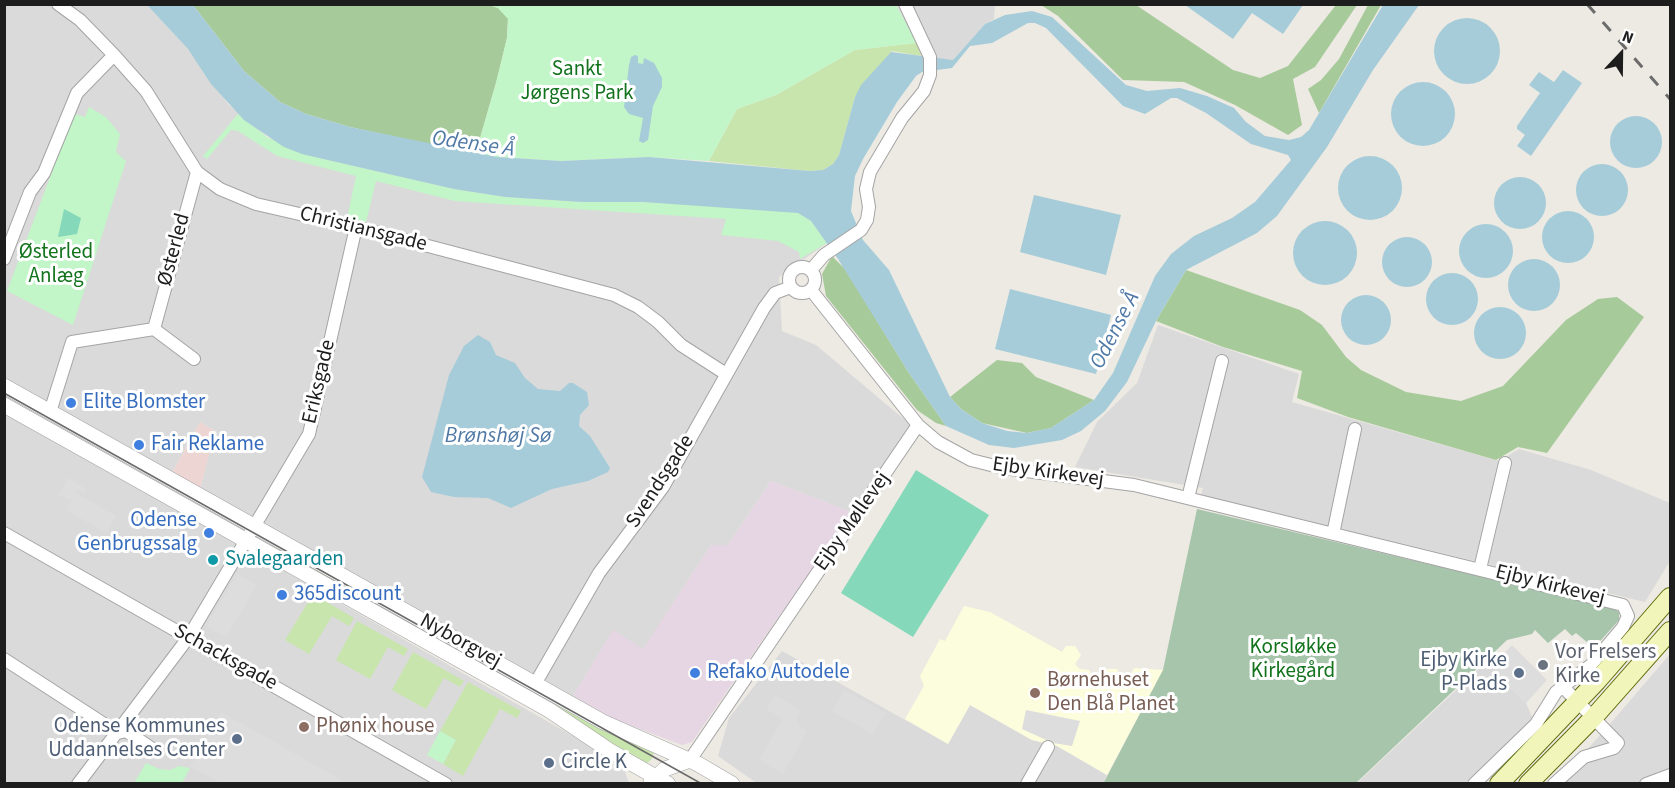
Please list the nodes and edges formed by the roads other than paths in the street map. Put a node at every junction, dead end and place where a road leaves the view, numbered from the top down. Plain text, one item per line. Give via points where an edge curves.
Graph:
1 (58, 4) edge
2 (905, 4) edge
3 (114, 55) junction
4 (197, 172) junction
5 (356, 227) junction
6 (4, 259) edge
7 (811, 270) junction
8 (791, 287) junction
9 (811, 290) junction
10 (154, 328) junction
11 (194, 359) dead end
12 (1222, 361) dead end
13 (726, 374) junction
14 (4, 386) edge
15 (4, 405) edge
16 (50, 412) junction
17 (918, 425) junction
18 (1355, 429) dead end
19 (1505, 463) dead end
20 (1188, 498) junction
21 (255, 526) junction
22 (4, 533) edge
23 (1333, 534) junction
24 (246, 541) junction
25 (1480, 569) junction
26 (1671, 597) edge
27 (1671, 631) edge
28 (188, 638) junction
29 (4, 659) edge
30 (535, 684) junction
31 (1562, 686) junction
32 (1578, 702) junction
33 (1594, 717) junction
34 (118, 733) junction
35 (1048, 747) dead end
36 (154, 750) dead end
37 (690, 760) junction
38 (1671, 775) edge
39 (661, 782) edge
40 (1647, 782) edge
41 (78, 783) edge
42 (446, 783) edge
43 (732, 783) edge
44 (1027, 783) edge
45 (1474, 783) edge
46 (1498, 783) edge
47 (1528, 783) edge
48 (1554, 783) edge

1 - 3 street, Christiansgade
2 - 7 street via 930,57 930,75 924,91 902,118 870,172 867,220 861,230
3 - 4 street, Christiansgade via 146,91
3 - 6 street via 76,93
4 - 5 street, Christiansgade via 220,189 256,204
4 - 10 street, Østerled
5 - 13 street, Christiansgade via 614,295 638,307 681,345
5 - 21 street, Eriksgade via 309,434
7 - 8 street via 796,269 790,277
7 - 9 street via 816,281
8 - 9 street via 802,294
8 - 13 street, Svendsgade via 770,299
9 - 17 street
10 - 11 street
10 - 16 street via 72,342
12 - 20 street
13 - 30 street, Svendsgade via 663,487 599,573
14 - 16 street, Nyborgvej
15 - 24 street, Nyborgvej
16 - 21 street, Nyborgvej
17 - 20 street, Ejby Kirkevej via 938,442 971,460 1003,468 1134,485
17 - 37 street, Ejby Møllevej
18 - 23 street
19 - 25 street, Ejby Kirkevej
20 - 23 street, Ejby Kirkevej
21 - 24 street, Eriksgade
21 - 30 street, Nyborgvej
22 - 28 street, Schacksgade
23 - 25 street, Ejby Kirkevej
24 - 28 street, Eriksgade
24 - 39 street, Nyborgvej via 549,710
25 - 31 street, Ejby Kirkevej via 1619,603 1628,616 1623,627 1591,665
26 - 32 main road
27 - 33 main road
28 - 34 street, Eriksgade
28 - 42 street, Schacksgade
29 - 34 street
30 - 37 street, Nyborgvej via 621,732
31 - 32 street
31 - 45 street via 1536,724
32 - 33 street
32 - 46 main road
33 - 47 main road
33 - 48 street via 1617,740 1617,746 1584,757
34 - 36 street via 126,731
34 - 41 street, Eriksgade
35 - 44 street
37 - 39 street
37 - 43 street, Nyborgvej
38 - 40 street

